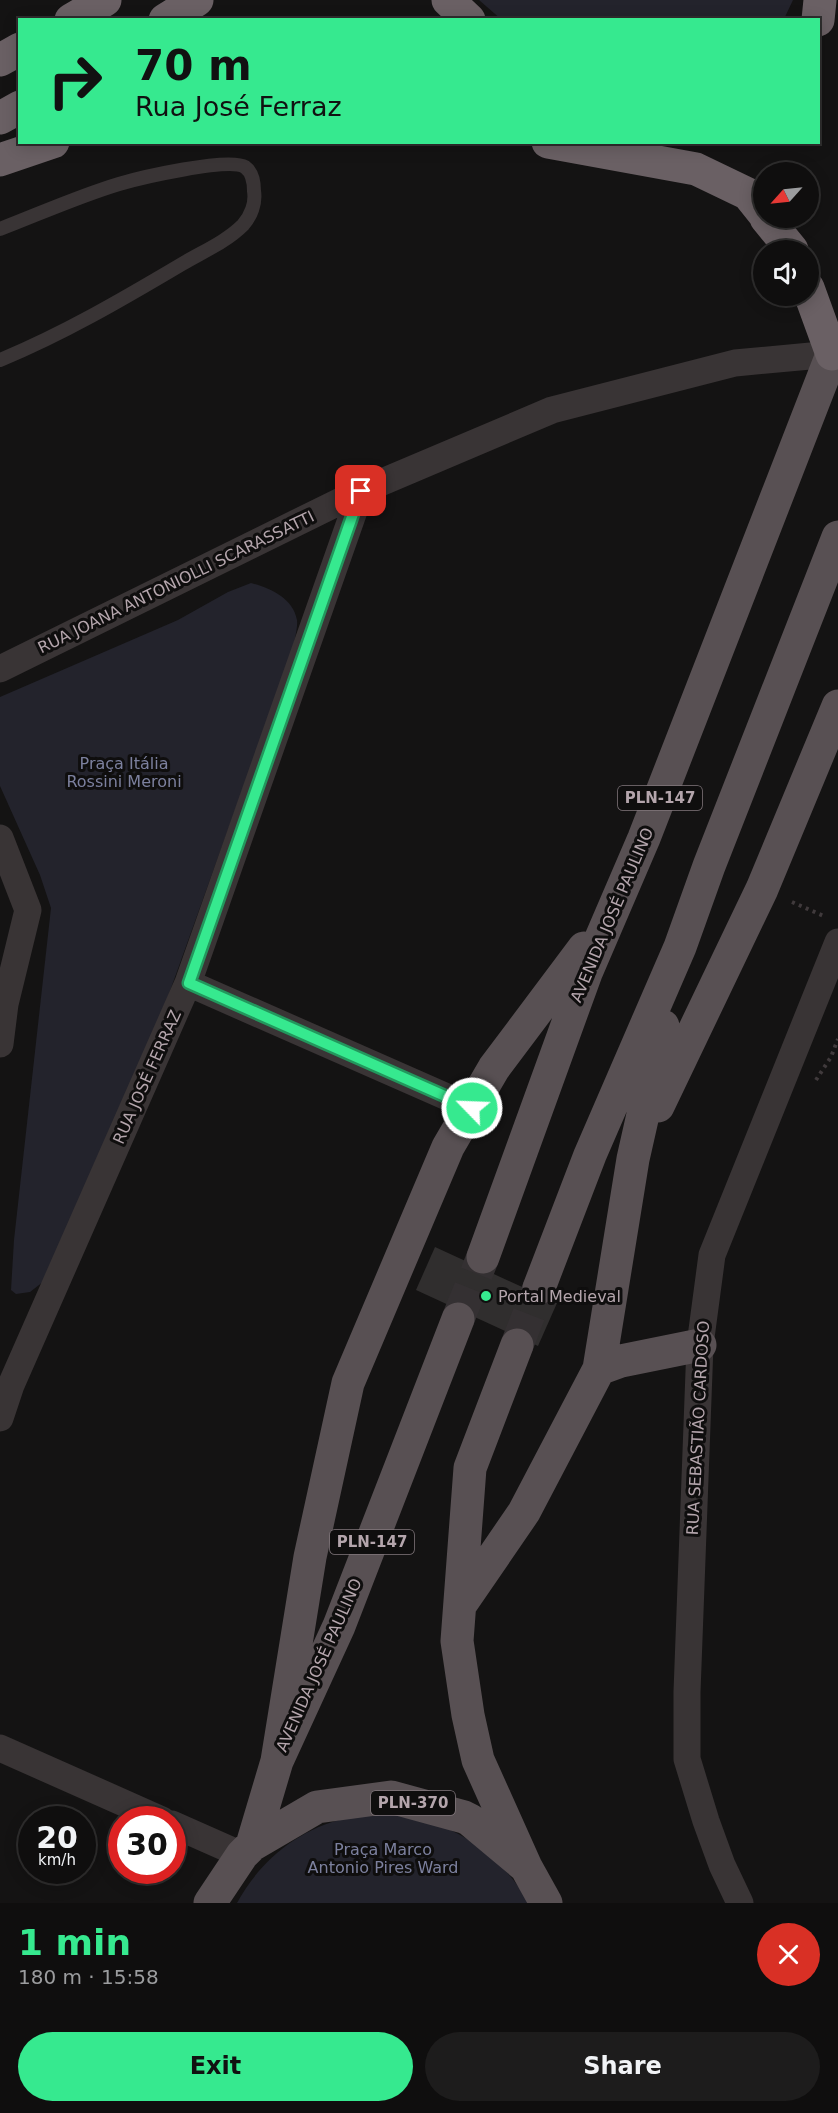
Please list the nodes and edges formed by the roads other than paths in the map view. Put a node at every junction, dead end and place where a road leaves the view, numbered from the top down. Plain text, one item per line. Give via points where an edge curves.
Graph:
1 (105, 0) edge
2 (197, 0) edge
3 (448, 0) edge
4 (820, 0) edge
5 (74, 18) edge
6 (168, 18) edge
7 (467, 18) edge
8 (818, 18) edge
9 (18, 50) edge
10 (0, 60) edge
11 (18, 108) edge
12 (0, 118) edge
13 (47, 144) edge
14 (559, 144) edge
15 (0, 160) edge
16 (753, 200) edge
17 (775, 228) edge
18 (0, 230) edge
19 (784, 240) edge
20 (816, 306) edge
21 (835, 347) edge
22 (0, 360) edge
23 (361, 491) junction
24 (838, 537) edge
25 (0, 669) edge
26 (838, 706) edge
27 (0, 838) edge
28 (612, 911) junction
29 (838, 942) edge
30 (680, 947) junction
31 (189, 983) junction
32 (2, 1005) edge
33 (0, 1044) edge
34 (472, 1108) junction
35 (633, 1159) junction
36 (483, 1257) tunnel mouth
37 (539, 1288) tunnel mouth
38 (458, 1319) tunnel mouth
39 (517, 1345) tunnel mouth
40 (700, 1345) junction
41 (599, 1369) junction
42 (6, 1379) edge
43 (0, 1418) edge
44 (461, 1604) junction
45 (0, 1748) edge
46 (277, 1761) junction
47 (130, 1806) edge
48 (186, 1829) edge
49 (247, 1850) junction
50 (526, 1867) junction
51 (210, 1903) edge
52 (546, 1903) edge
53 (740, 1903) edge

1 - 5 highway
2 - 6 highway
3 - 7 highway
4 - 8 highway
9 - 10 highway
11 - 12 highway
13 - 15 highway
14 - 16 highway via 696,169 748,194
17 - 19 highway
18 - 22 lane via 120,184 200,167 244,166 253,180 253,207 244,224 228,237 134,292
20 - 21 highway
21 - 23 street, RUA JOANA ANTONIOLLI SCARASSATTI via 735,363 552,410
21 - 28 main road, AVENIDA JOSÉ PAULINO / PLN-147
23 - 25 street, RUA JOANA ANTONIOLLI SCARASSATTI
23 - 31 street, RUA JOSÉ FERRAZ
24 - 30 main road
26 - 35 main road via 762,889
27 - 32 street via 28,910
28 - 34 main road via 494,1068
28 - 36 main road, AVENIDA JOSÉ PAULINO / PLN-147
29 - 40 street, RUA SEBASTIÃO CARDOSO via 712,1256
30 - 35 main road
30 - 37 main road via 590,1155
31 - 34 street
31 - 42 street, RUA JOSÉ FERRAZ
32 - 33 street
34 - 46 main road via 448,1147 348,1383 310,1557
35 - 41 main road
38 - 46 main road, AVENIDA JOSÉ PAULINO / PLN-147 via 339,1626
39 - 44 main road via 470,1468
40 - 41 main road
40 - 53 street, RUA SEBASTIÃO CARDOSO via 687,1759 722,1865
41 - 44 main road via 524,1512
42 - 43 street, RUA JOSÉ FERRAZ
44 - 50 main road via 457,1641 478,1760
45 - 47 street
46 - 49 main road, AVENIDA JOSÉ PAULINO / PLN-147
48 - 49 street
49 - 50 main road, PLN-370 via 317,1807 391,1797 464,1816
49 - 51 main road, PLN-370
50 - 52 main road, PLN-370

